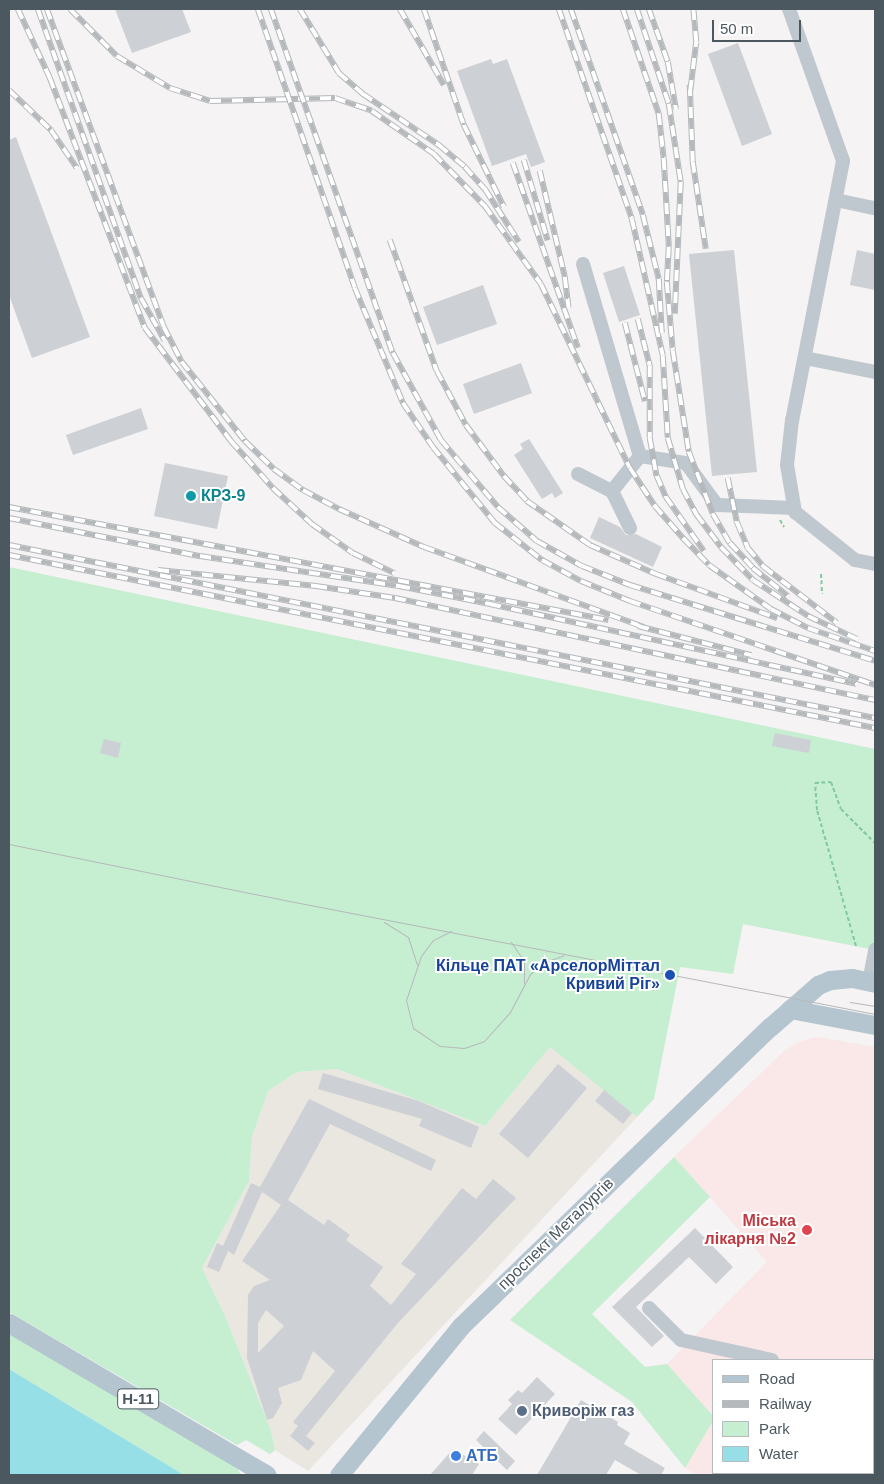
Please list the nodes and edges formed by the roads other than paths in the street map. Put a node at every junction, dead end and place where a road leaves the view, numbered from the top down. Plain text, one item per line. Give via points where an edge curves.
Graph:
1 (790, 9) edge
2 (836, 200) junction
3 (875, 208) edge
4 (583, 264) dead end
5 (805, 358) junction
6 (875, 372) edge
7 (640, 456) junction
8 (578, 474) dead end
9 (612, 491) junction
10 (794, 508) junction
11 (630, 528) dead end
12 (875, 564) edge
13 (875, 950) edge
14 (872, 982) edge
15 (790, 1009) junction
16 (875, 1025) edge
17 (649, 1308) dead end
18 (9, 1323) edge
19 (767, 1359) edge
20 (267, 1475) edge
21 (339, 1475) edge

1 - 2 street via 843,161
2 - 3 street
2 - 5 street
4 - 7 street
5 - 6 street
5 - 10 street via 792,420 787,465
7 - 9 street
7 - 10 street via 686,464 718,505
8 - 9 street
9 - 11 street
10 - 12 street via 856,560
13 - 14 street
14 - 15 main road, проспект Металургів via 830,980 818,985
15 - 16 main road
15 - 21 main road, проспект Металургів via 461,1326
17 - 19 street via 681,1340
18 - 20 main road, Н-11

